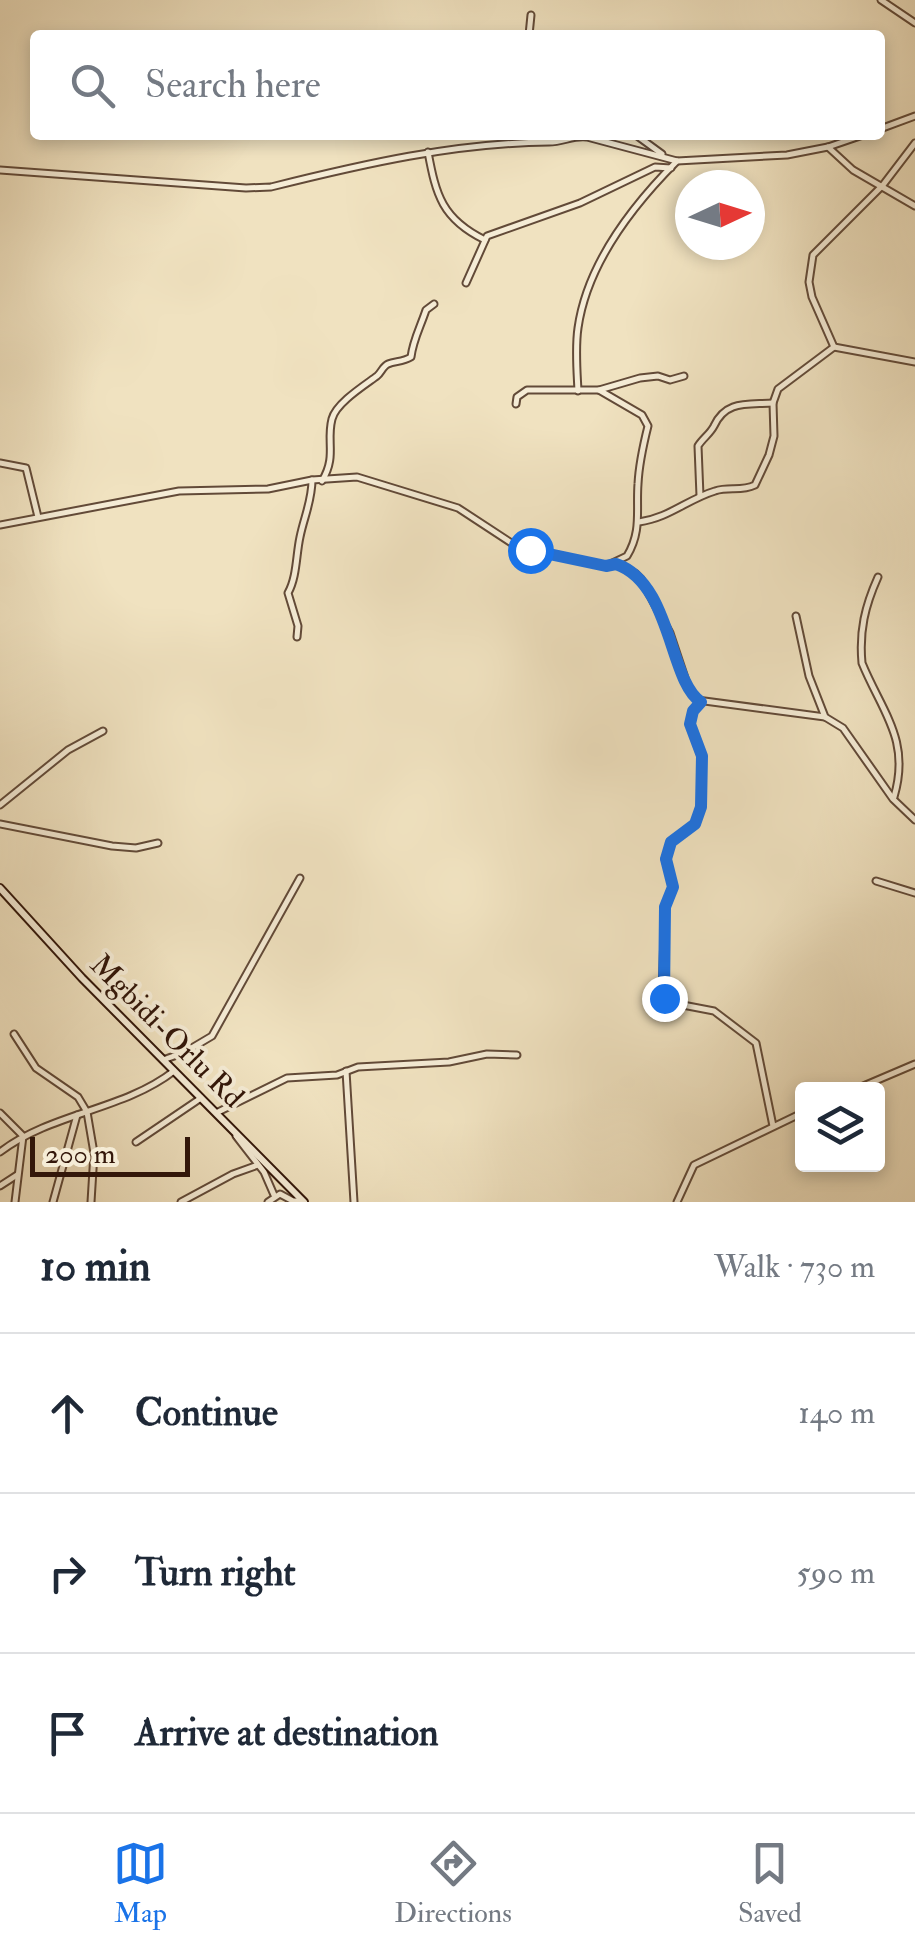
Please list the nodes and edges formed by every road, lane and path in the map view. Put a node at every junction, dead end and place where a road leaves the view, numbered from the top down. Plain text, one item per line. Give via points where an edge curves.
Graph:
1 (882, 0) edge
2 (531, 15) dead end
3 (915, 23) edge
4 (530, 30) edge
5 (915, 116) edge
6 (885, 127) edge
7 (528, 140) edge
8 (528, 140) edge
9 (563, 140) edge
10 (596, 140) edge
11 (643, 140) edge
12 (848, 140) edge
13 (915, 143) edge
14 (828, 147) junction
15 (428, 152) junction
16 (669, 158) junction
17 (677, 162) junction
18 (671, 168) junction
19 (0, 170) edge
20 (883, 185) junction
21 (915, 206) edge
22 (485, 240) junction
23 (466, 282) dead end
24 (434, 304) dead end
25 (834, 347) junction
26 (915, 362) edge
27 (684, 376) dead end
28 (598, 390) junction
29 (578, 391) junction
30 (773, 403) junction
31 (516, 404) dead end
32 (0, 463) edge
33 (312, 480) junction
34 (322, 481) junction
35 (700, 496) junction
36 (38, 518) junction
37 (639, 522) junction
38 (0, 526) edge
39 (616, 564) junction
40 (878, 577) dead end
41 (796, 616) dead end
42 (297, 637) dead end
43 (701, 702) junction
44 (825, 716) junction
45 (103, 731) dead end
46 (893, 799) junction
47 (0, 805) edge
48 (915, 820) edge
49 (0, 824) edge
50 (158, 843) dead end
51 (300, 878) dead end
52 (876, 880) dead end
53 (0, 888) edge
54 (915, 892) edge
55 (14, 1034) dead end
56 (517, 1055) dead end
57 (163, 1060) junction
58 (915, 1064) edge
59 (174, 1071) junction
60 (346, 1072) junction
61 (873, 1082) edge
62 (201, 1098) junction
63 (87, 1112) junction
64 (0, 1113) edge
65 (216, 1113) junction
66 (76, 1115) junction
67 (795, 1116) edge
68 (228, 1126) junction
69 (773, 1126) junction
70 (24, 1136) junction
71 (136, 1142) dead end
72 (0, 1152) edge
73 (258, 1165) junction
74 (17, 1175) junction
75 (0, 1186) edge
76 (274, 1195) junction
77 (14, 1202) edge
78 (53, 1202) edge
79 (90, 1202) edge
80 (181, 1202) edge
81 (268, 1202) edge
82 (304, 1202) edge
83 (354, 1202) edge
84 (676, 1202) edge

1 - 3 street
2 - 4 street
5 - 6 street
7 - 15 street
8 - 9 street
10 - 16 street
11 - 16 street
12 - 14 street
13 - 20 street
14 - 17 street
14 - 20 street
15 - 19 street via 258,188
15 - 22 street via 440,202
16 - 17 street
17 - 18 street
18 - 22 street via 642,172
18 - 29 street via 641,197 602,260 578,324
20 - 21 street
20 - 25 street via 814,254 812,298
22 - 23 street
24 - 34 street via 412,339 411,357 388,364 336,410 331,464
25 - 26 street
25 - 30 street via 786,382
27 - 28 street via 640,378
28 - 29 street
28 - 37 street via 642,415 648,426
29 - 31 street via 527,390
30 - 35 street via 774,436 755,485
30 - 35 street via 717,415 698,446
32 - 36 street via 26,468
33 - 34 street
33 - 36 street via 268,489 180,491
33 - 42 street via 288,593
34 - 39 street via 357,477 458,508 516,546
35 - 37 street via 667,516
36 - 38 street
37 - 39 street via 630,552
39 - 43 street via 640,580 670,633 688,688
40 - 46 street via 863,615 861,652 901,759
41 - 44 street
43 - 44 street
43 - 69 street via 690,724 702,756 701,807 695,824 671,842 666,859 673,887 665,907 662,993 667,1002 714,1010 756,1044
44 - 46 street via 843,728
45 - 47 street
46 - 48 street
49 - 50 street via 112,846
51 - 57 street via 212,1036
52 - 54 street
53 - 57 main road, Mgbidi-Orlu Rd
55 - 63 street via 36,1068 78,1097
56 - 60 street
57 - 59 main road, Mgbidi-Orlu Rd
58 - 61 street
59 - 62 main road, Mgbidi-Orlu Rd
59 - 63 street via 138,1095
60 - 65 street via 288,1078
60 - 83 street
62 - 65 main road, Mgbidi-Orlu Rd
62 - 71 street
63 - 66 street
63 - 79 street via 94,1153
64 - 70 street
65 - 68 main road, Mgbidi-Orlu Rd
66 - 70 street
66 - 78 street
67 - 69 street
68 - 73 street
68 - 82 main road, Mgbidi-Orlu Rd
69 - 84 street via 694,1165
70 - 72 street
70 - 74 street
73 - 76 street
73 - 80 street
74 - 75 street
74 - 77 street
76 - 81 street
76 - 82 street

